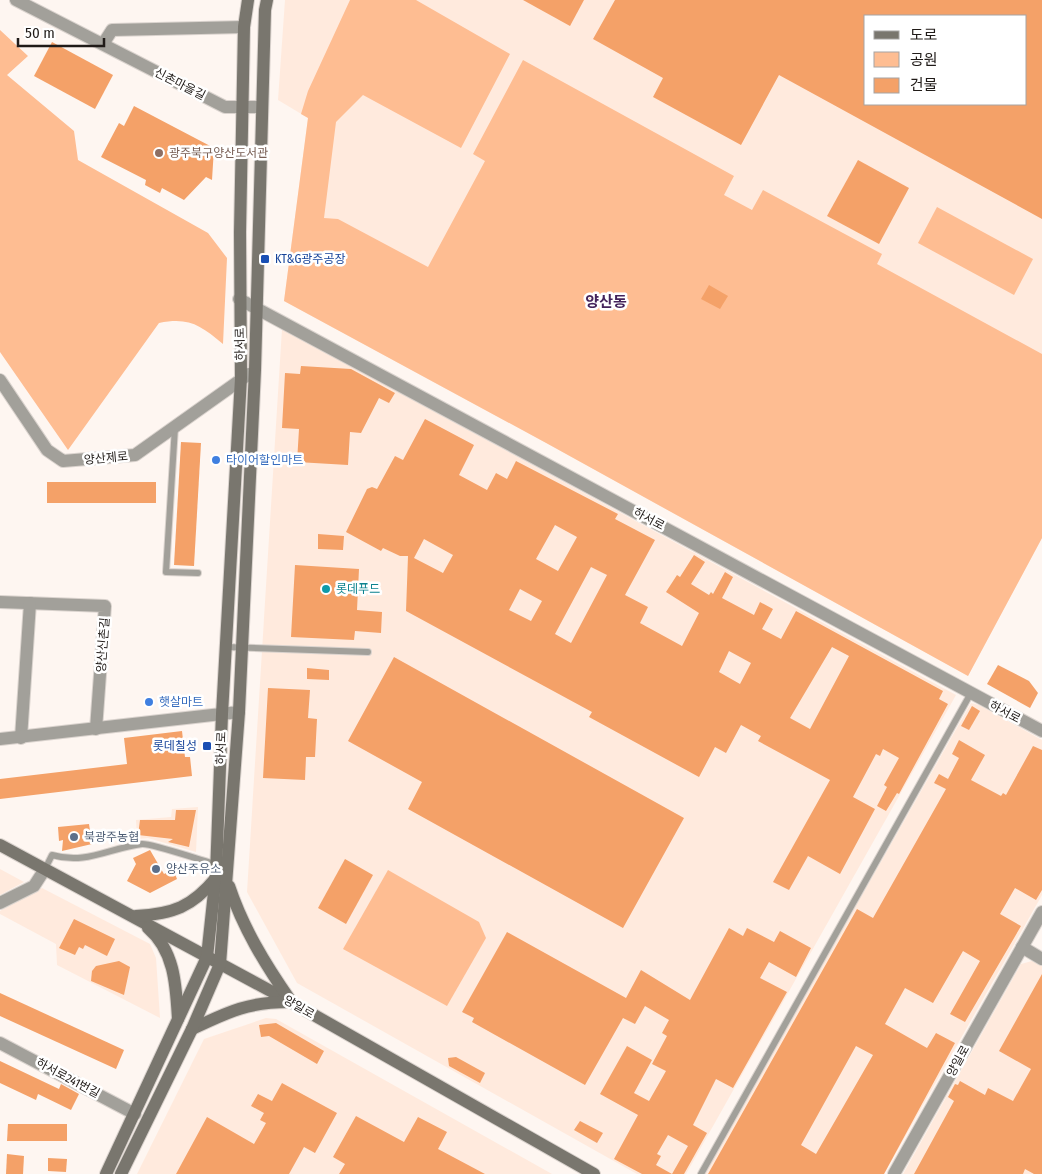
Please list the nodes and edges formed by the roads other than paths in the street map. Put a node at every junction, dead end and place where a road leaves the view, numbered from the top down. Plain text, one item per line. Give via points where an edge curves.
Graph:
1 (16, 0) edge
2 (248, 0) edge
3 (267, 0) edge
4 (244, 27) junction
5 (103, 44) junction
6 (262, 106) junction
7 (242, 108) junction
8 (239, 299) junction
9 (256, 307) junction
10 (255, 370) junction
11 (241, 378) junction
12 (0, 380) edge
13 (175, 426) junction
14 (198, 573) dead end
15 (0, 602) edge
16 (30, 603) junction
17 (226, 647) junction
18 (242, 647) junction
19 (368, 652) dead end
20 (971, 693) junction
21 (239, 712) junction
22 (222, 714) junction
23 (96, 729) junction
24 (1042, 731) edge
25 (17, 739) junction
26 (0, 740) edge
27 (0, 750) edge
28 (0, 845) edge
29 (216, 864) junction
30 (45, 869) junction
31 (221, 879) junction
32 (0, 903) edge
33 (1042, 912) edge
34 (135, 916) junction
35 (1022, 947) junction
36 (207, 957) junction
37 (1042, 959) edge
38 (220, 964) junction
39 (291, 1002) junction
40 (178, 1022) junction
41 (192, 1029) junction
42 (0, 1043) edge
43 (135, 1114) junction
44 (106, 1174) edge
45 (121, 1174) edge
46 (594, 1174) edge
47 (701, 1174) edge
48 (894, 1174) edge

1 - 5 street, 신촌마을길
2 - 4 main road, 하서로
3 - 6 main road, 하서로
4 - 5 street via 112,30
4 - 7 main road, 하서로
5 - 7 street, 신촌마을길 via 226,107
6 - 7 street, 신촌마을길
6 - 9 main road, 하서로
7 - 8 main road, 하서로
8 - 9 street, 하서로
8 - 11 main road, 하서로
9 - 10 main road, 하서로
9 - 20 street, 하서로
10 - 11 street, 양산제로
10 - 18 main road, 하서로
11 - 13 street, 양산제로
11 - 17 main road, 하서로
12 - 13 street, 양산제로 via 47,450 64,462 135,455
13 - 14 lane via 166,572
15 - 16 street, 양산신촌길
16 - 23 street, 양산신촌길 via 105,606
16 - 25 street
17 - 18 lane
17 - 22 main road, 하서로
18 - 19 lane
18 - 21 main road, 하서로
20 - 24 street, 하서로
20 - 47 lane
21 - 22 street
21 - 31 main road, 하서로
22 - 23 street
22 - 29 main road, 하서로
23 - 25 street
25 - 26 street
25 - 27 street
28 - 30 main road, 양일로
29 - 30 lane via 144,843 98,856 67,859 52,855
29 - 31 main road, 하서로
30 - 32 street via 34,886
30 - 34 main road, 양일로
31 - 34 main road via 170,913
31 - 36 main road, 하서로
31 - 38 main road, 하서로
31 - 39 main road via 266,965
33 - 35 street, 양일로
34 - 36 main road, 양일로
34 - 40 main road via 157,935 173,968
35 - 37 street
35 - 48 street, 양일로
36 - 38 main road, 양일로
36 - 40 main road, 하서로
38 - 39 main road, 양일로
38 - 41 main road, 하서로
39 - 41 main road via 263,1002 234,1009
39 - 46 main road, 양일로
40 - 43 main road, 하서로
41 - 45 main road, 하서로
42 - 43 street, 하서로241번길
43 - 44 main road, 하서로

